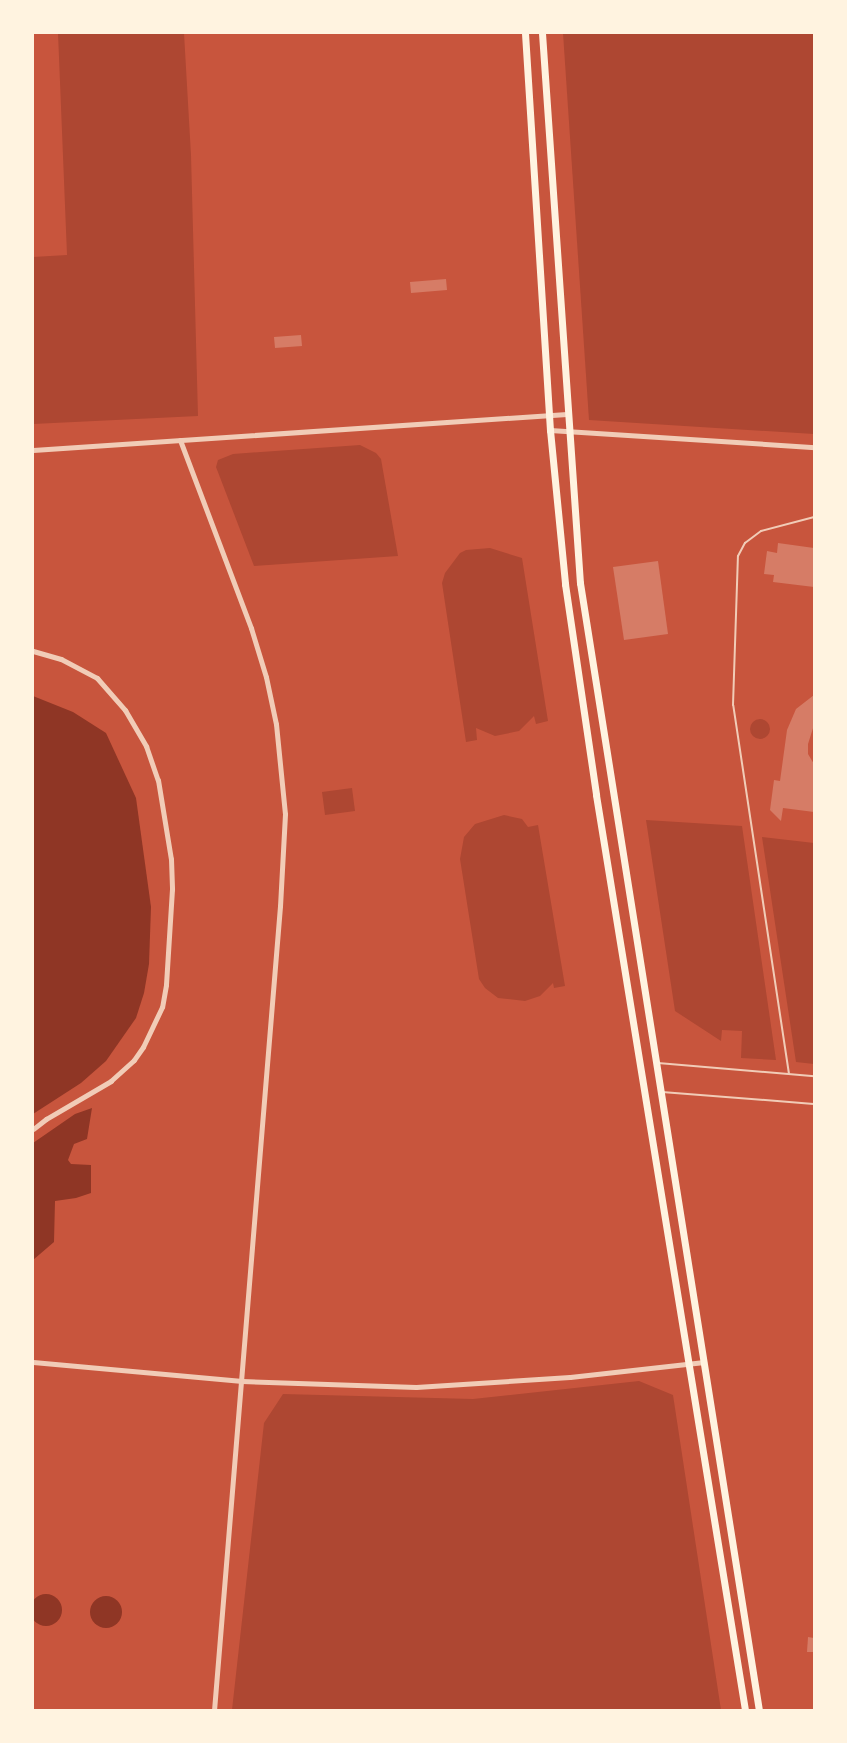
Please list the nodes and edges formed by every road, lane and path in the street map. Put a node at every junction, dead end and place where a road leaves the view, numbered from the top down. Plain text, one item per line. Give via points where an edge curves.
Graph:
1 (525, 33) edge
2 (542, 33) edge
3 (567, 414) junction
4 (550, 415) junction
5 (550, 430) junction
6 (568, 431) junction
7 (180, 440) junction
8 (814, 447) edge
9 (33, 450) edge
10 (814, 517) edge
11 (33, 651) edge
12 (657, 1063) junction
13 (789, 1074) junction
14 (814, 1076) edge
15 (662, 1092) junction
16 (814, 1104) edge
17 (33, 1130) edge
18 (33, 1362) edge
19 (704, 1362) junction
20 (690, 1364) junction
21 (242, 1381) junction
22 (214, 1710) edge
23 (745, 1710) edge
24 (759, 1710) edge

1 - 4 main road
2 - 3 main road
3 - 4 street
3 - 6 main road
4 - 5 main road
4 - 7 street
5 - 6 street
5 - 20 main road via 565,584 594,783
6 - 8 street
6 - 12 main road via 580,583
7 - 9 street
7 - 21 street via 251,628 266,677 283,775 284,858
10 - 13 lane via 761,531 745,543 738,556 733,705
11 - 17 street via 61,659 97,678 125,710 146,746 158,780 172,889 162,1007 143,1047 111,1081
12 - 13 lane
12 - 15 main road
13 - 14 lane
15 - 16 lane
15 - 19 main road
18 - 21 street
19 - 20 street
19 - 24 main road
20 - 21 street via 483,1385 404,1387
20 - 23 main road
21 - 22 street

